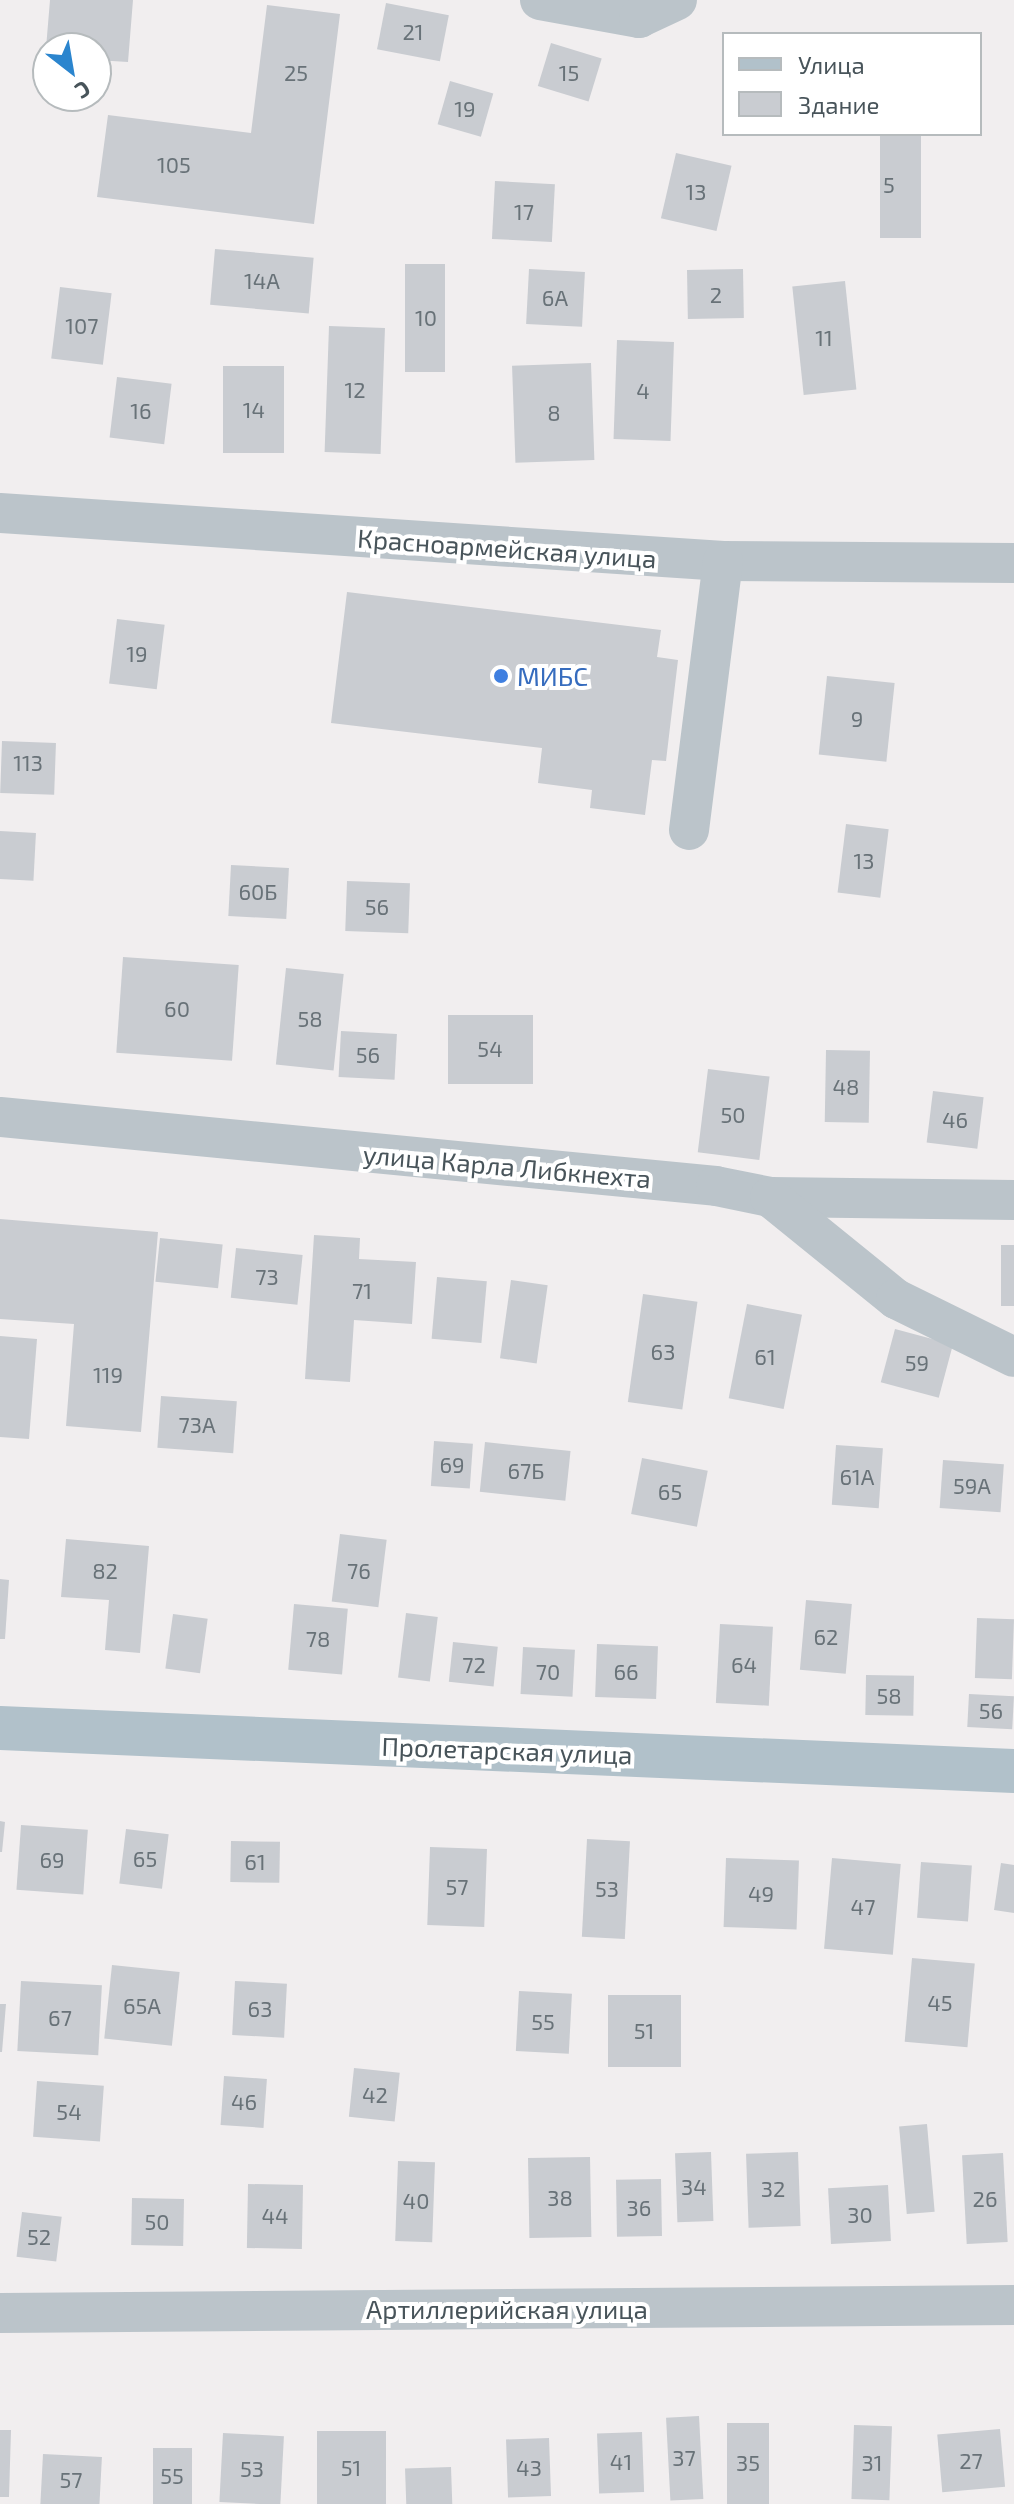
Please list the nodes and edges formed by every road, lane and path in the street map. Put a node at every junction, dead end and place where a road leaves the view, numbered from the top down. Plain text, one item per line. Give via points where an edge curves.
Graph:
1 (540, 0) edge
2 (677, 0) edge
3 (0, 513) edge
4 (723, 561) junction
5 (1014, 563) edge
6 (689, 830) dead end
7 (0, 1117) edge
8 (770, 1197) junction
9 (1014, 1200) edge
10 (1014, 1357) edge
11 (0, 1728) edge
12 (1014, 1771) edge
13 (1014, 2305) edge
14 (0, 2313) edge

1 - 2 street via 639,18
3 - 4 street, Красноармейская улица
4 - 5 street, Красноармейская улица
4 - 6 street
7 - 8 street, улица Карла Либкнехта via 716,1186
8 - 9 street, улица Карла Либкнехта
8 - 10 street via 896,1299
11 - 12 main road, Пролетарская улица
13 - 14 street, Артиллерийская улица

